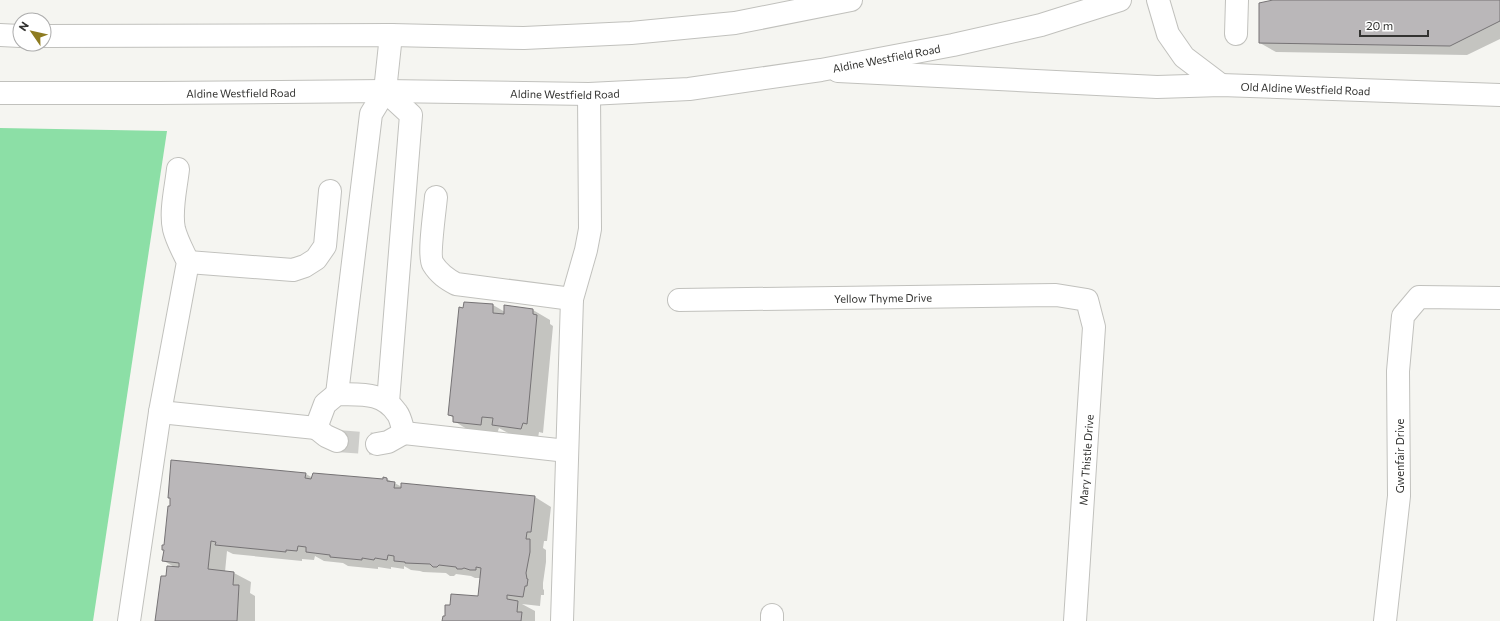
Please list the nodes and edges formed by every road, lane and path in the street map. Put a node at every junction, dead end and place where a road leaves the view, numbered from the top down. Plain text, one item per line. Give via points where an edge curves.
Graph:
1 (851, 0) edge
2 (1120, 0) edge
3 (1158, 0) edge
4 (1237, 0) edge
5 (1236, 34) dead end
6 (0, 35) edge
7 (391, 35) junction
8 (12, 36) edge
9 (52, 36) edge
10 (821, 70) junction
11 (1222, 85) junction
12 (385, 91) junction
13 (0, 93) edge
14 (589, 94) junction
15 (1500, 95) edge
16 (178, 169) dead end
17 (330, 191) dead end
18 (436, 197) dead end
19 (188, 262) junction
20 (1500, 298) edge
21 (572, 299) junction
22 (679, 300) dead end
23 (1086, 300) joint
24 (337, 394) junction
25 (388, 402) junction
26 (160, 412) junction
27 (316, 428) junction
28 (404, 433) junction
29 (337, 441) tunnel mouth
30 (377, 444) tunnel mouth
31 (567, 451) junction
32 (129, 621) edge
33 (562, 621) edge
34 (1075, 621) edge
35 (1385, 621) edge

1 - 7 main road via 735,24 631,33 524,38
2 - 10 main road, Aldine Westfield Road via 1041,25
3 - 11 main road via 1168,34 1184,57
4 - 5 main road
6 - 8 main road
7 - 9 main road
7 - 12 main road
10 - 11 main road, Old Aldine Westfield Road via 1157,87
10 - 14 main road, Aldine Westfield Road via 689,89
11 - 15 main road, Old Aldine Westfield Road
12 - 13 main road, Aldine Westfield Road
12 - 14 main road, Aldine Westfield Road
12 - 24 main road via 371,114
12 - 25 main road via 411,116
14 - 21 main road via 590,229
16 - 19 main road via 174,229
17 - 19 main road via 325,246 316,259 305,266 293,270
18 - 21 main road via 432,263 443,277 456,284
19 - 26 main road
20 - 35 main road, Gwenfair Drive via 1419,297 1403,316 1398,371 1399,496
21 - 31 main road
22 - 23 main road, Yellow Thyme Drive via 1056,295
23 - 34 main road, Mary Thistle Drive via 1094,327
24 - 25 main road via 376,396
24 - 27 main road via 325,404
25 - 28 main road via 398,414
26 - 27 main road
26 - 32 main road
27 - 29 main road
28 - 30 main road via 388,442
28 - 31 main road
31 - 33 main road

